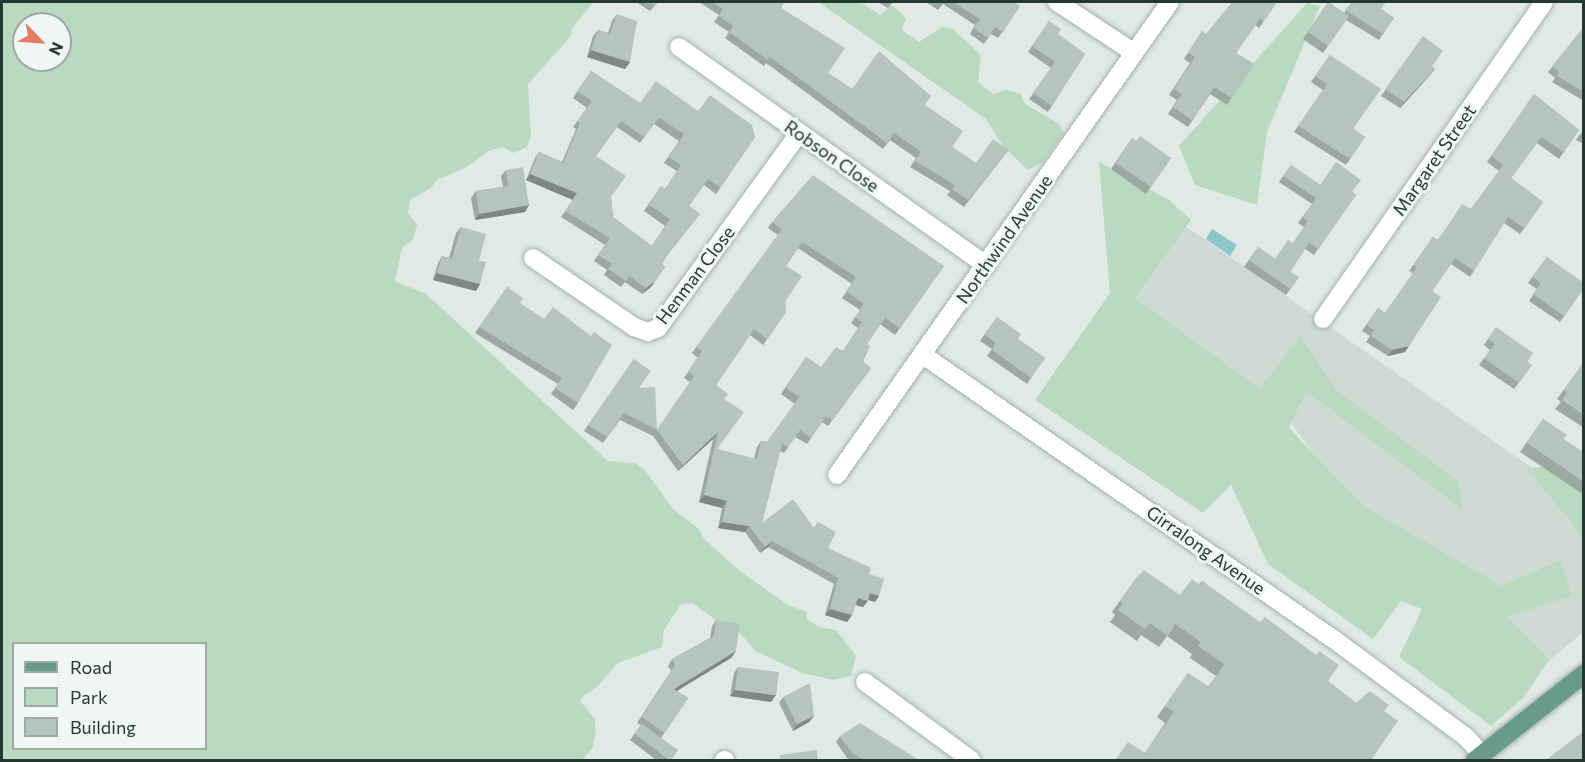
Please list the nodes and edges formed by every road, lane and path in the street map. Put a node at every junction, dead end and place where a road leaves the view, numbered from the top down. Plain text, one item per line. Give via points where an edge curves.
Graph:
1 (1057, 2) edge
2 (1170, 2) edge
3 (1545, 2) edge
4 (679, 47) dead end
5 (1133, 52) junction
6 (799, 133) junction
7 (533, 258) dead end
8 (986, 265) junction
9 (1323, 319) dead end
10 (923, 355) junction
11 (837, 475) dead end
12 (1584, 674) edge
13 (865, 682) dead end
14 (1479, 758) edge
15 (971, 760) edge

1 - 5 street
2 - 5 street, Northwind Avenue
3 - 9 street, Margaret Street
4 - 6 street, Robson Close
5 - 8 street, Northwind Avenue
6 - 7 street, Henman Close via 658,327 648,332 634,327
6 - 8 street, Robson Close
8 - 10 street, Northwind Avenue
10 - 11 street, Northwind Avenue
10 - 14 street, Girralong Avenue via 1332,638 1466,737
12 - 14 main road
13 - 15 street

